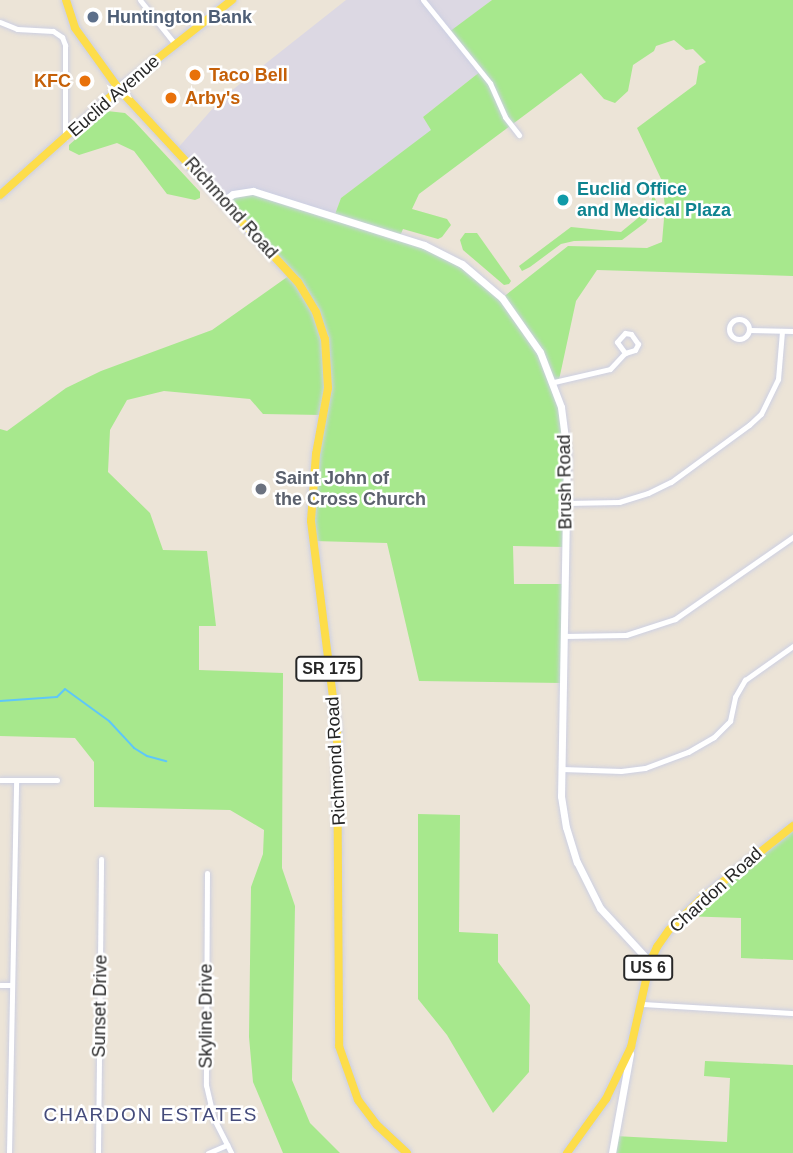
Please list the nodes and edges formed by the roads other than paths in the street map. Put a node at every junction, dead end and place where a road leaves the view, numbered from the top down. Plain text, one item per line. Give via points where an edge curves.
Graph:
1 (66, 0) edge
2 (140, 0) edge
3 (232, 0) edge
4 (423, 0) edge
5 (0, 22) edge
6 (175, 44) junction
7 (119, 89) junction
8 (519, 135) dead end
9 (65, 138) junction
10 (0, 195) edge
11 (222, 201) junction
12 (750, 330) dead end
13 (782, 331) junction
14 (793, 331) edge
15 (625, 354) dead end
16 (554, 382) junction
17 (566, 503) junction
18 (793, 537) edge
19 (787, 542) junction
20 (793, 550) edge
21 (564, 636) junction
22 (793, 646) edge
23 (562, 769) junction
24 (0, 780) edge
25 (16, 780) junction
26 (57, 780) dead end
27 (793, 826) edge
28 (101, 859) dead end
29 (207, 873) dead end
30 (650, 962) junction
31 (0, 985) edge
32 (12, 985) junction
33 (641, 1004) junction
34 (793, 1013) edge
35 (631, 1047) junction
36 (227, 1146) junction
37 (9, 1153) edge
38 (98, 1153) edge
39 (208, 1153) edge
40 (231, 1153) edge
41 (407, 1153) edge
42 (568, 1153) edge
43 (612, 1153) edge

1 - 7 main road, SR 175 via 88,50
2 - 6 street
3 - 6 main road, Euclid Avenue
4 - 8 street via 490,83
5 - 9 street via 18,29 53,31 62,37
6 - 7 main road, Euclid Avenue
7 - 9 main road, Euclid Avenue
7 - 11 main road, Richmond Road / SR 175
9 - 10 main road, Euclid Avenue
11 - 16 street, Brush Road via 253,191 412,240 462,264 518,317
11 - 41 main road, Richmond Road / SR 175 via 298,282 325,339 328,388 316,454 311,521 337,731 339,1046 358,1100
12 - 13 street
13 - 14 street
13 - 17 street via 778,379 761,414 749,425 671,482 648,493 619,502
15 - 16 street via 601,373
16 - 17 street, Brush Road via 565,431
17 - 21 street, Brush Road
18 - 19 street
19 - 20 street
19 - 21 street via 698,606 649,630 599,638
21 - 23 street, Brush Road
22 - 23 street via 745,680 735,697 730,721 715,737 688,752 645,768
23 - 30 street, Brush Road via 566,827 590,891 614,928
24 - 25 street
25 - 26 street
25 - 32 street
27 - 30 main road, Chardon Road / US 6 via 682,916
28 - 38 street, Sunset Drive
29 - 36 street, Skyline Drive via 206,1085
30 - 33 main road, Chardon Road / US 6
31 - 32 street
32 - 37 street
33 - 34 street
33 - 35 main road, Chardon Road / US 6
35 - 42 main road, Chardon Road / US 6 via 606,1099
35 - 43 street
36 - 39 street
36 - 40 street, Skyline Drive

